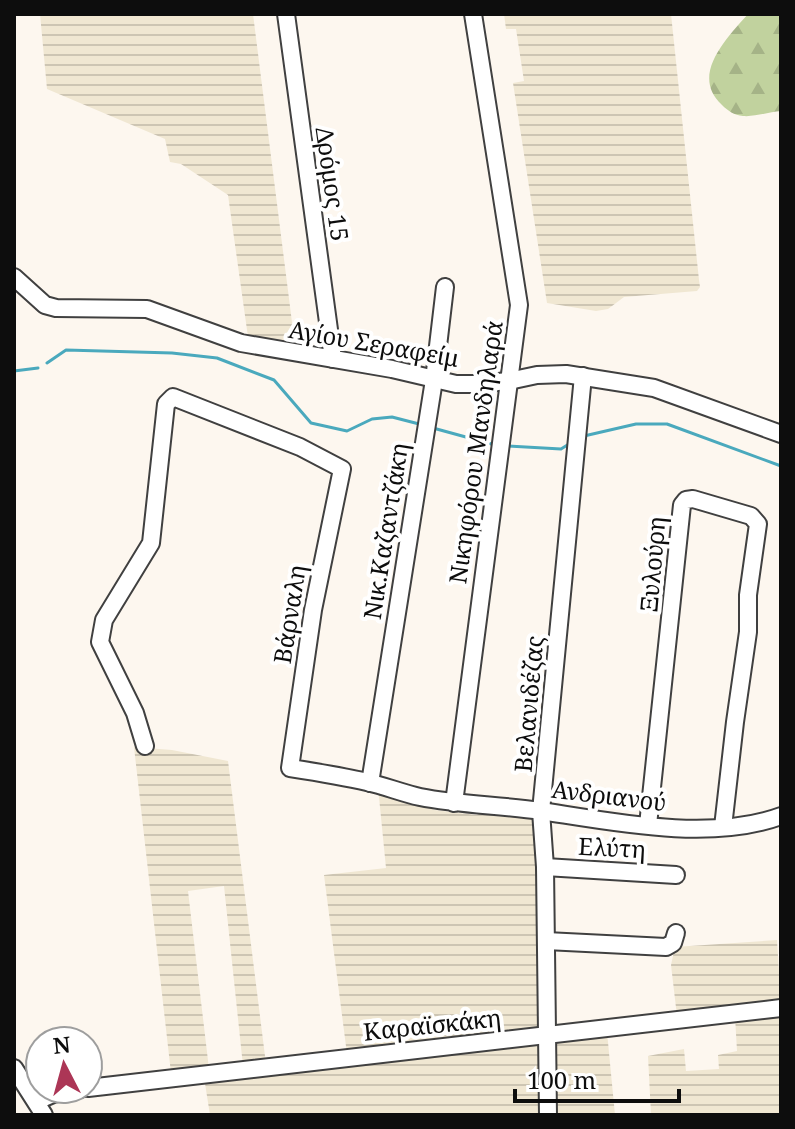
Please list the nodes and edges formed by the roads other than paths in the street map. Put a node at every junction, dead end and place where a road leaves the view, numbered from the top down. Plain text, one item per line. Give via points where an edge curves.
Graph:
1 (286, 14) edge
2 (473, 14) edge
3 (14, 277) edge
4 (445, 287) dead end
5 (333, 359) junction
6 (583, 376) junction
7 (434, 380) junction
8 (509, 381) junction
9 (781, 434) edge
10 (145, 746) dead end
11 (290, 768) joint
12 (370, 783) junction
13 (454, 803) junction
14 (541, 811) junction
15 (781, 816) edge
16 (648, 825) junction
17 (723, 827) junction
18 (545, 867) junction
19 (676, 875) dead end
20 (676, 933) dead end
21 (546, 941) junction
22 (781, 1008) edge
23 (547, 1037) junction
24 (14, 1068) edge
25 (104, 1086) edge
26 (41, 1108) edge
27 (548, 1115) edge

1 - 5 street, Δρόμος 15
2 - 8 street, Νικηφόρου Μανδηλαρά via 519,305
3 - 5 street, Αγίου Σεραφείμ via 45,305 56,308 147,309 241,343
4 - 7 street, Νικ.Καζαντζάκη
5 - 7 street, Αγίου Σεραφείμ
6 - 8 street, Αγίου Σεραφείμ via 537,375
6 - 9 street, Αγίου Σεραφείμ via 654,388
6 - 14 street, Βελανιδέζας
7 - 8 street, Αγίου Σεραφείμ
7 - 12 street, Νικ.Καζαντζάκη
8 - 13 street, Νικηφόρου Μανδηλαρά
10 - 11 street, Βάρναλη via 100,642 101,629 151,543 167,401 176,398 342,469 313,610
11 - 12 street, Ανδριανού
12 - 13 street, Ανδριανού
13 - 14 street, Ανδριανού
14 - 16 street, Ανδριανού
14 - 18 street, Βελανιδέζας
15 - 17 street, Ανδριανού
16 - 17 street, Ανδριανού
16 - 17 street, Ξυλούρη via 682,505 693,499 751,516 758,524
18 - 19 street, Ελύτη
18 - 21 street, Βελανιδέζας
20 - 21 street via 666,947
21 - 23 street, Βελανιδέζας
22 - 23 street, Καραϊσκάκη
23 - 25 street, Καραϊσκάκη
23 - 27 street, Βελανιδέζας
24 - 26 street

